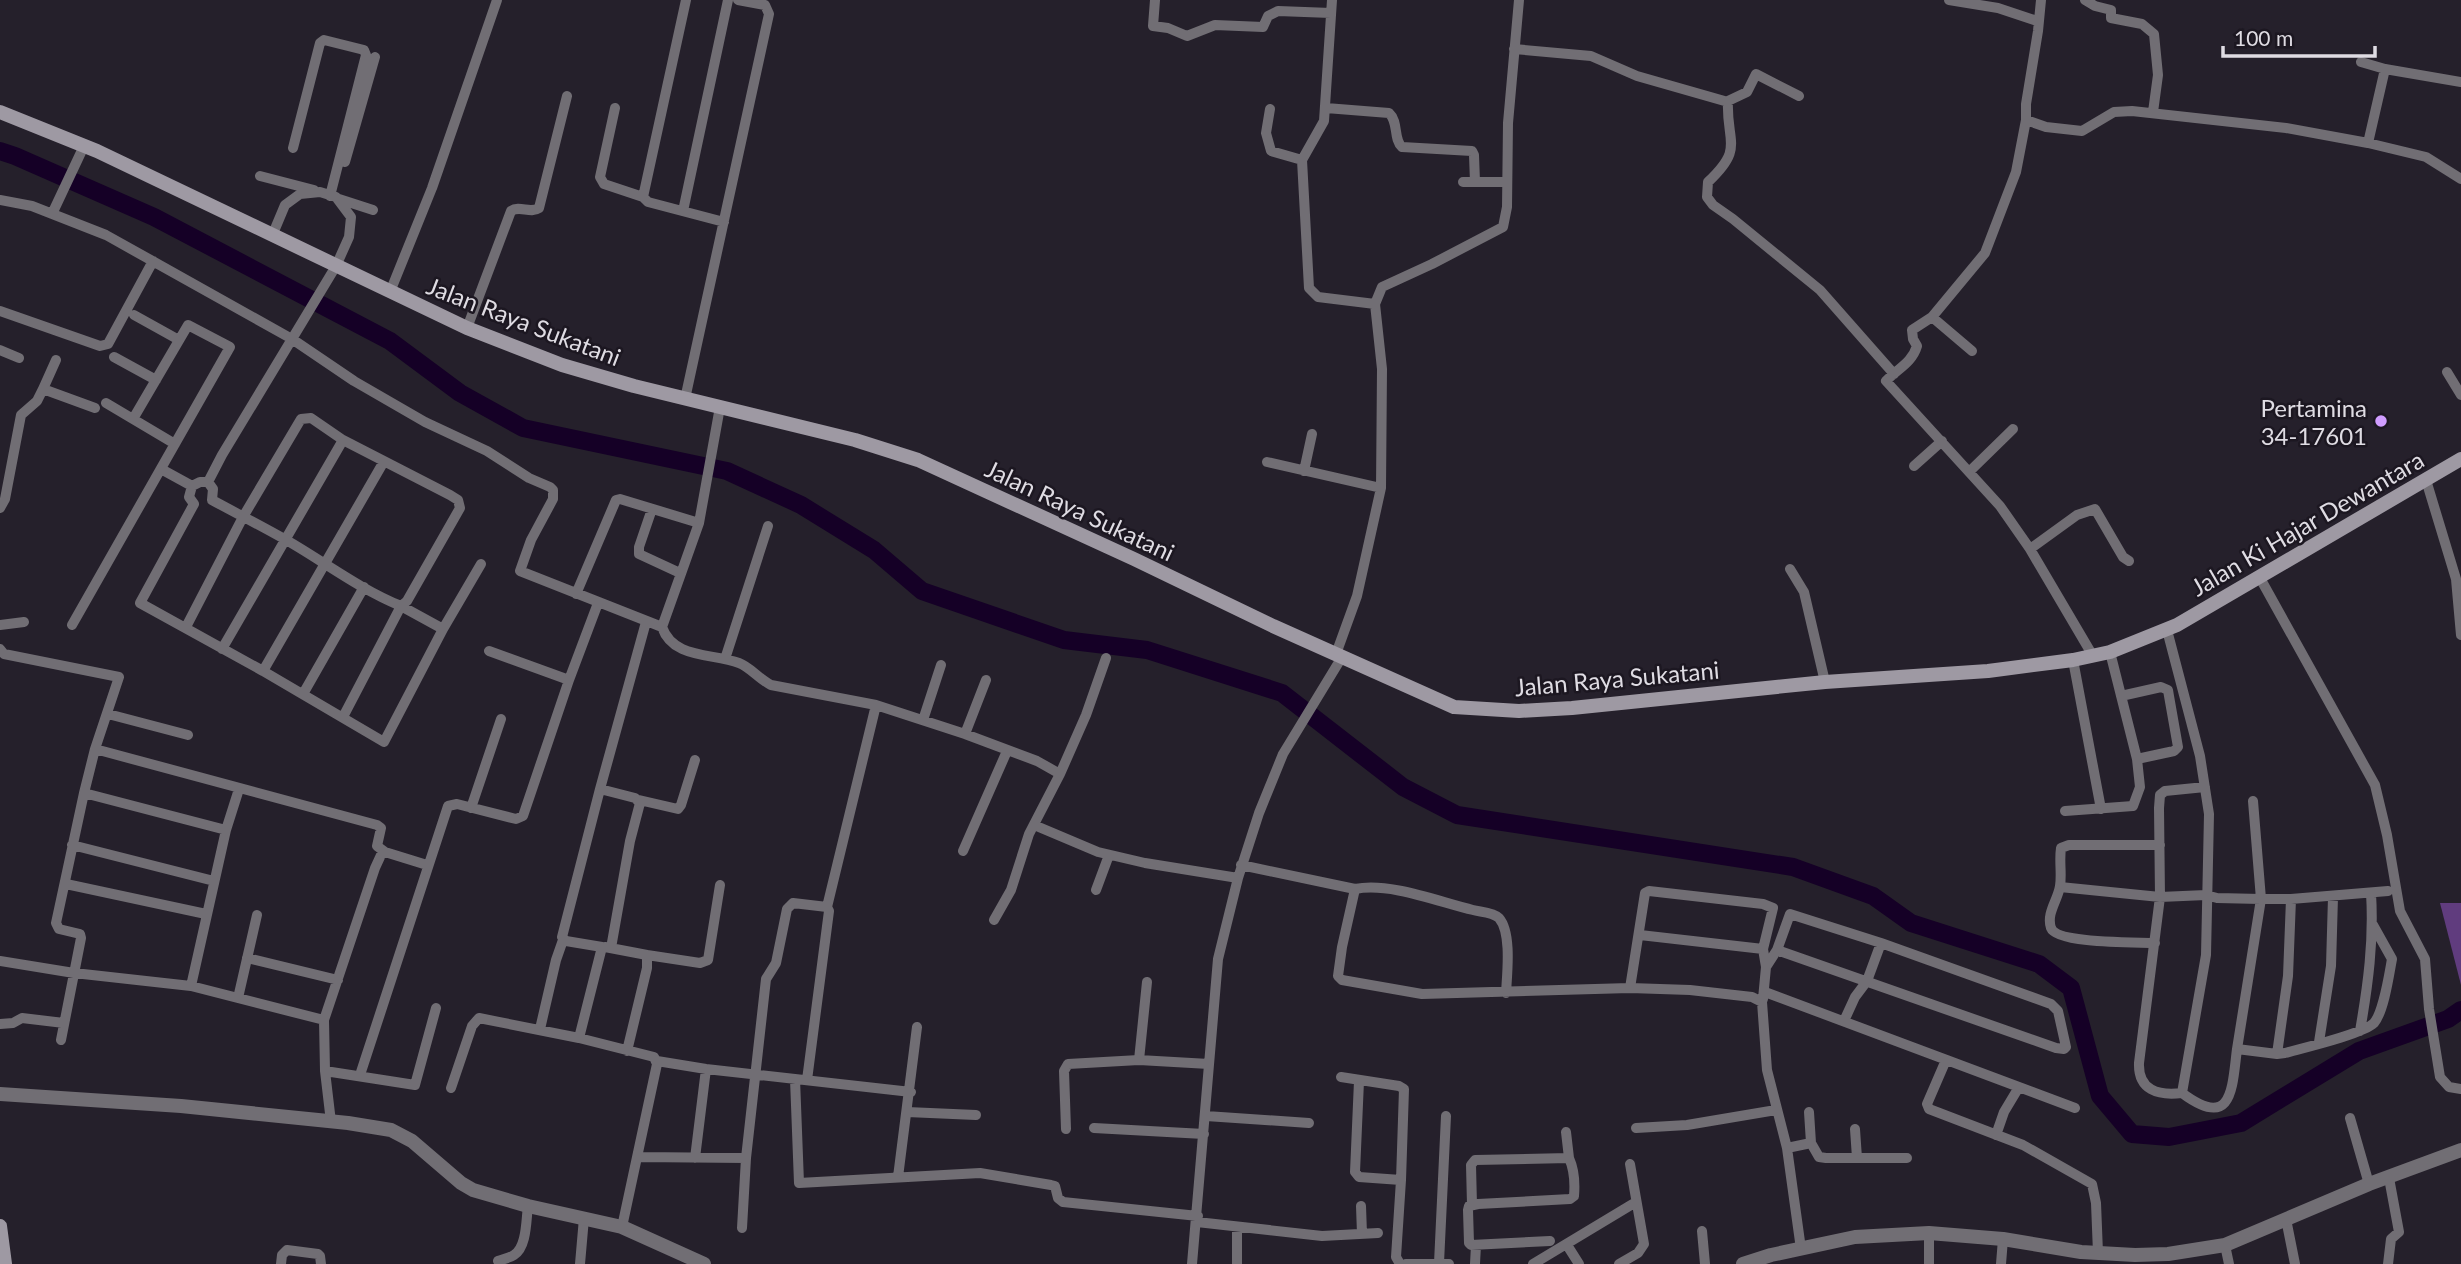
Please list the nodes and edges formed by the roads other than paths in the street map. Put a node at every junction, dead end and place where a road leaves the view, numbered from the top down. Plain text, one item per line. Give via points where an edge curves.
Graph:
1 (497, 0) edge
2 (686, 0) edge
3 (728, 0) edge
4 (738, 0) edge
5 (1155, 0) edge
6 (1332, 0) edge
7 (1519, 0) edge
8 (1948, 0) edge
9 (2041, 0) edge
10 (2085, 0) edge
11 (1331, 13) junction
12 (2038, 21) junction
13 (1514, 49) junction
14 (375, 57) dead end
15 (2361, 62) dead end
16 (2385, 69) junction
17 (2461, 82) edge
18 (567, 96) dead end
19 (1799, 96) dead end
20 (1728, 102) junction
21 (615, 108) dead end
22 (1326, 108) junction
23 (1270, 109) dead end
24 (0, 111) edge
25 (2153, 112) junction
26 (2026, 120) junction
27 (2368, 143) junction
28 (83, 146) junction
29 (293, 148) dead end
30 (1302, 160) junction
31 (260, 176) dead end
32 (2461, 180) edge
33 (1462, 182) dead end
34 (1475, 182) junction
35 (1506, 182) junction
36 (331, 196) junction
37 (643, 197) junction
38 (0, 200) edge
39 (373, 210) dead end
40 (683, 211) junction
41 (52, 214) junction
42 (724, 222) junction
43 (272, 236) junction
44 (153, 261) junction
45 (336, 266) junction
46 (390, 292) junction
47 (1375, 304) junction
48 (1, 314) edge
49 (134, 315) dead end
50 (1933, 317) junction
51 (467, 328) junction
52 (292, 339) junction
53 (179, 340) junction
54 (0, 350) edge
55 (1972, 351) dead end
56 (114, 357) dead end
57 (19, 358) dead end
58 (56, 360) dead end
59 (2447, 372) dead end
60 (1894, 374) junction
61 (156, 380) junction
62 (43, 389) junction
63 (2461, 394) edge
64 (685, 399) junction
65 (106, 403) dead end
66 (720, 407) junction
67 (95, 408) dead end
68 (133, 419) junction
69 (2013, 429) dead end
70 (1312, 435) dead end
71 (344, 440) junction
72 (1942, 442) junction
73 (175, 444) junction
74 (2461, 459) edge
75 (1267, 462) dead end
76 (383, 463) junction
77 (1914, 466) dead end
78 (161, 469) junction
79 (1304, 471) junction
80 (1969, 472) junction
81 (2426, 480) junction
82 (208, 482) junction
83 (192, 486) junction
84 (1381, 488) junction
85 (212, 500) junction
86 (194, 504) junction
87 (0, 508) edge
88 (652, 509) junction
89 (243, 517) junction
90 (699, 523) junction
91 (768, 526) dead end
92 (284, 540) junction
93 (2030, 549) junction
94 (2129, 561) dead end
95 (481, 564) dead end
96 (323, 565) junction
97 (1790, 569) dead end
98 (680, 573) junction
99 (2260, 578) junction
100 (364, 587) junction
101 (576, 594) junction
102 (598, 603) junction
103 (401, 606) junction
104 (24, 622) dead end
105 (646, 622) junction
106 (72, 625) dead end
107 (186, 627) junction
108 (662, 627) junction
109 (2172, 627) junction
110 (1, 628) edge
111 (443, 629) junction
112 (2461, 635) edge
113 (0, 649) edge
114 (222, 649) junction
115 (489, 652) dead end
116 (2110, 652) junction
117 (1339, 655) junction
118 (2093, 656) junction
119 (1106, 658) dead end
120 (725, 659) junction
121 (2073, 660) junction
122 (941, 665) dead end
123 (263, 671) junction
124 (569, 680) junction
125 (986, 680) dead end
126 (1825, 681) junction
127 (303, 695) junction
128 (2121, 696) junction
129 (876, 705) junction
130 (108, 714) junction
131 (343, 717) junction
132 (501, 719) dead end
133 (923, 720) junction
134 (965, 734) junction
135 (188, 735) dead end
136 (95, 749) junction
137 (1007, 751) junction
138 (2137, 759) junction
139 (695, 760) dead end
140 (1060, 774) junction
141 (2205, 787) junction
142 (239, 789) junction
143 (600, 789) junction
144 (84, 793) junction
145 (639, 800) junction
146 (2253, 801) dead end
147 (471, 808) junction
148 (2101, 809) junction
149 (2065, 811) dead end
150 (1034, 825) junction
151 (226, 830) junction
152 (72, 845) junction
153 (2160, 845) junction
154 (963, 851) dead end
155 (386, 852) junction
156 (1110, 855) junction
157 (1241, 864) junction
158 (427, 865) junction
159 (1238, 878) junction
160 (214, 881) junction
161 (66, 884) junction
162 (720, 885) dead end
163 (2060, 887) junction
164 (1096, 890) dead end
165 (1355, 890) junction
166 (2388, 891) dead end
167 (2371, 893) junction
168 (2206, 895) junction
169 (2160, 897) junction
170 (2333, 897) junction
171 (2261, 899) junction
172 (2291, 899) junction
173 (827, 906) junction
174 (1773, 908) junction
175 (206, 914) junction
176 (1790, 914) junction
177 (257, 915) dead end
178 (994, 920) dead end
179 (2373, 925) junction
180 (1640, 935) junction
181 (563, 940) junction
182 (1881, 943) junction
183 (2155, 943) junction
184 (606, 947) junction
185 (1763, 949) junction
186 (1777, 950) junction
187 (647, 955) junction
188 (247, 958) junction
189 (0, 961) edge
190 (1766, 967) junction
191 (74, 973) junction
192 (338, 980) junction
193 (1867, 981) junction
194 (1147, 982) dead end
195 (191, 986) junction
196 (1630, 988) junction
197 (1506, 993) junction
198 (1763, 997) junction
199 (238, 998) junction
200 (436, 1009) dead end
201 (324, 1020) junction
202 (1844, 1021) junction
203 (64, 1023) junction
204 (0, 1024) edge
205 (918, 1027) dead end
206 (540, 1030) junction
207 (2360, 1031) junction
208 (579, 1038) junction
209 (61, 1040) dead end
210 (2319, 1042) junction
211 (2237, 1049) junction
212 (627, 1051) junction
213 (2277, 1054) junction
214 (1946, 1059) junction
215 (1139, 1060) junction
216 (657, 1061) junction
217 (1209, 1064) junction
218 (706, 1069) junction
219 (325, 1071) junction
220 (756, 1074) junction
221 (359, 1075) junction
222 (1341, 1077) dead end
223 (795, 1079) junction
224 (807, 1080) junction
225 (1359, 1081) junction
226 (2019, 1087) junction
227 (451, 1088) dead end
228 (2461, 1089) edge
229 (911, 1092) junction
230 (2182, 1093) junction
231 (0, 1094) edge
232 (2075, 1108) dead end
233 (1776, 1110) junction
234 (907, 1112) junction
235 (1809, 1112) dead end
236 (976, 1115) dead end
237 (1206, 1116) junction
238 (1447, 1116) dead end
239 (2350, 1118) dead end
240 (331, 1122) junction
241 (1309, 1123) dead end
242 (1094, 1128) dead end
243 (1636, 1128) dead end
244 (1066, 1129) dead end
245 (1855, 1129) dead end
246 (1566, 1132) dead end
247 (1204, 1134) junction
248 (1996, 1135) junction
249 (1811, 1143) junction
250 (1787, 1148) junction
251 (2461, 1150) edge
252 (638, 1157) junction
253 (695, 1158) junction
254 (746, 1158) junction
255 (1569, 1158) junction
256 (1857, 1158) junction
257 (1907, 1158) dead end
258 (1630, 1164) dead end
259 (898, 1177) junction
260 (2389, 1178) junction
261 (1401, 1180) junction
262 (2369, 1184) junction
263 (1636, 1202) junction
264 (1472, 1205) junction
265 (528, 1206) junction
266 (1361, 1206) dead end
267 (584, 1218) junction
268 (1198, 1219) junction
269 (2286, 1219) junction
270 (0, 1226) edge
271 (622, 1227) junction
272 (742, 1227) dead end
273 (1237, 1227) junction
274 (1702, 1231) dead end
275 (1378, 1233) dead end
276 (1929, 1233) junction
277 (1362, 1234) junction
278 (2003, 1240) junction
279 (1550, 1241) dead end
280 (1476, 1245) junction
281 (1567, 1245) junction
282 (2225, 1245) junction
283 (1801, 1249) junction
284 (2098, 1253) junction
285 (2080, 1258) edge
286 (281, 1259) edge
287 (2146, 1259) edge
288 (498, 1261) dead end
289 (1439, 1263) edge
290 (3, 1264) edge
291 (321, 1264) edge
292 (580, 1264) edge
293 (704, 1264) edge
294 (1192, 1264) edge
295 (1237, 1264) edge
296 (1400, 1264) edge
297 (1406, 1264) edge
298 (1449, 1264) edge
299 (1475, 1264) edge
300 (1533, 1264) edge
301 (1579, 1264) edge
302 (1619, 1264) edge
303 (1705, 1264) edge
304 (1743, 1264) edge
305 (1929, 1264) edge
306 (2001, 1264) edge
307 (2229, 1264) edge
308 (2295, 1264) edge
309 (2388, 1264) edge

1 - 46 street
2 - 37 street
3 - 40 street
4 - 42 street via 765,5 769,14
5 - 11 street via 1153,26 1187,36 1215,25 1263,27 1268,16 1278,10
6 - 11 street
7 - 13 street
8 - 12 street via 1998,8
9 - 12 street
10 - 25 street via 2112,10 2111,18 2142,24 2154,34 2158,75
11 - 22 street
12 - 26 street
13 - 20 street via 1591,56 1637,76
13 - 35 street
14 - 36 street
15 - 16 street
16 - 17 street
16 - 27 street
18 - 51 street via 540,208 511,211
19 - 20 street via 1756,74 1747,92
20 - 60 street via 1732,141 1728,160 1706,185 1709,201 1820,290
21 - 37 street via 600,177 604,184
22 - 30 street via 1324,121
22 - 34 street via 1389,113 1402,147 1472,151
23 - 30 street via 1266,133 1271,151
24 - 28 main road, Jalan Raya Sukatani
25 - 26 street via 2114,112 2082,131
25 - 27 street
26 - 50 street via 2016,172 1985,253
27 - 32 street via 2426,157
28 - 41 street
28 - 43 main road, Jalan Raya Sukatani
29 - 36 street via 320,43 324,40 364,50
30 - 47 street via 1309,288 1318,297
31 - 36 street
33 - 34 street
34 - 35 street
35 - 47 street via 1503,227 1382,287
36 - 39 street
36 - 43 street via 300,194 285,205
36 - 45 street via 351,217 349,237
37 - 40 street
38 - 41 street
40 - 42 street
41 - 44 street via 106,235
42 - 64 street
43 - 45 main road, Jalan Raya Sukatani
44 - 48 street via 105,346
44 - 52 street
45 - 46 main road, Jalan Raya Sukatani
45 - 52 street
46 - 51 main road, Jalan Raya Sukatani
47 - 84 street via 1382,369
49 - 53 street
50 - 55 street
50 - 60 street via 1912,330 1915,354
51 - 64 main road, Jalan Raya Sukatani via 562,365
52 - 82 street
52 - 101 street via 354,381 552,490 553,499 520,571
53 - 61 street
53 - 73 street via 188,325 230,347
54 - 57 street
56 - 61 street
58 - 62 street
59 - 63 street
60 - 72 street via 1887,384
61 - 68 street
62 - 67 street
62 - 87 street via 21,415
64 - 66 main road, Jalan Raya Sukatani
65 - 68 street
66 - 90 street
66 - 117 main road, Jalan Raya Sukatani via 918,460
68 - 73 street
69 - 80 street
70 - 79 street
71 - 76 street
71 - 89 street via 311,418 301,419
71 - 92 street
72 - 77 street
72 - 80 street
73 - 78 street
74 - 81 main road, Jalan Ki Hajar Dewantara
75 - 79 street
76 - 96 street
76 - 103 street via 450,495 460,508
78 - 83 street
78 - 106 street
79 - 84 street
80 - 93 street
81 - 99 main road, Jalan Ki Hajar Dewantara
81 - 112 street via 2456,579
82 - 83 street
82 - 85 street
83 - 86 street via 189,497
84 - 117 street
85 - 86 street
85 - 89 street
86 - 107 street via 140,603
88 - 90 street
88 - 98 street via 639,554
88 - 101 street via 616,500
89 - 92 street
89 - 107 street
90 - 98 street
91 - 120 street
92 - 96 street
92 - 114 street
93 - 94 street via 2077,515 2095,509
93 - 118 street
95 - 111 street
96 - 100 street
96 - 123 street
97 - 126 street via 1804,592
98 - 108 street
99 - 109 main road, Jalan Ki Hajar Dewantara
99 - 228 street via 2375,785 2400,911 2425,959 2437,1067 2445,1084
100 - 103 street
100 - 127 street
101 - 102 street
102 - 105 street
102 - 124 street
103 - 111 street
103 - 131 street
104 - 110 street
105 - 108 street
105 - 143 street
107 - 114 street
108 - 120 street via 668,640 681,650
109 - 116 main road, Jalan Raya Sukatani
109 - 141 street
111 - 131 street via 384,741
113 - 130 street via 4,654 117,675 119,682
114 - 123 street
115 - 124 street
116 - 118 main road, Jalan Raya Sukatani
116 - 128 street
117 - 126 main road, Jalan Raya Sukatani via 1454,707 1480,710 1572,708
117 - 157 street via 1283,754
118 - 121 main road, Jalan Raya Sukatani
119 - 140 street
120 - 129 street via 741,664 771,685
121 - 126 main road, Jalan Raya Sukatani via 1988,671
121 - 148 street
122 - 133 street
123 - 127 street
124 - 147 street via 523,816 516,820
125 - 134 street
127 - 131 street
128 - 138 street
128 - 138 street via 2161,687 2168,690 2178,747
129 - 133 street
129 - 173 street
130 - 135 street
130 - 136 street
132 - 147 street
133 - 134 street
134 - 137 street
136 - 142 street
136 - 144 street
137 - 140 street
137 - 154 street
138 - 148 street via 2140,787 2133,806
139 - 145 street via 678,809
140 - 150 street
141 - 153 street via 2162,793
141 - 168 street via 2209,814
142 - 151 street
142 - 155 street via 377,825 381,832 377,846
143 - 145 street
143 - 181 street
144 - 151 street
144 - 152 street
145 - 184 street
146 - 171 street
147 - 158 street via 447,806
148 - 149 street
150 - 156 street
150 - 178 street via 1011,890
151 - 160 street
152 - 160 street
152 - 161 street
153 - 163 street via 2065,846 2060,851
153 - 169 street
155 - 158 street
155 - 192 street via 375,868
156 - 159 street
156 - 164 street
157 - 159 street
157 - 165 street
158 - 221 street
159 - 217 street via 1218,959
160 - 175 street
161 - 175 street
161 - 191 street via 57,927 80,934
162 - 187 street via 708,960 700,963
163 - 169 street
163 - 183 street via 2050,914 2056,935
165 - 197 street via 1391,891 1496,916 1507,946
165 - 197 street via 1339,978 1422,994
166 - 167 street
167 - 170 street
167 - 179 street
168 - 169 street
168 - 171 street
168 - 230 street via 2206,956
169 - 183 street
170 - 172 street
170 - 210 street via 2331,966
171 - 172 street
171 - 211 street
172 - 213 street via 2288,976
173 - 220 street via 793,903 788,907 776,963 766,979
173 - 224 street
174 - 176 street
174 - 180 street via 1649,891 1645,893
174 - 185 street
175 - 195 street
176 - 182 street
176 - 186 street
177 - 188 street
179 - 207 street
179 - 207 street via 2392,959 2379,1014
180 - 185 street
180 - 196 street
181 - 184 street
181 - 206 street
182 - 193 street
182 - 193 street via 2051,1004 2058,1011 2066,1047 2056,1048
183 - 230 street via 2138,1076 2155,1090
184 - 187 street
184 - 208 street
185 - 190 street
186 - 190 street
186 - 193 street
187 - 212 street
188 - 192 street
188 - 199 street
189 - 191 street
190 - 198 street
191 - 195 street
191 - 203 street
192 - 201 street
193 - 202 street
194 - 215 street
195 - 199 street
196 - 197 street
196 - 198 street
198 - 202 street
198 - 233 street via 1767,1070
199 - 201 street
200 - 221 street via 415,1084
201 - 219 street
202 - 214 street
203 - 204 street via 22,1018
203 - 209 street
205 - 229 street
206 - 208 street
206 - 227 street via 477,1019
207 - 210 street
208 - 212 street
210 - 213 street
211 - 213 street
211 - 230 street via 2227,1103 2220,1107 2197,1105
212 - 216 street
214 - 226 street
214 - 248 street via 1927,1104 1929,1109
215 - 217 street
215 - 244 street via 1066,1066
216 - 218 street
216 - 252 street
217 - 237 street
218 - 220 street
218 - 253 street
219 - 221 street
219 - 240 street
220 - 223 street
220 - 254 street
222 - 225 street
223 - 224 street
223 - 259 street via 797,1182
224 - 229 street
225 - 261 street via 1404,1089
225 - 261 street via 1355,1172 1359,1177
226 - 232 street
226 - 248 street
229 - 234 street
231 - 240 street
233 - 243 street via 1687,1125
233 - 250 street
234 - 236 street
234 - 259 street
235 - 249 street
237 - 241 street
237 - 247 street
238 - 289 street
239 - 262 street
240 - 265 street via 391,1130 473,1190
242 - 247 street
245 - 256 street
246 - 255 street
247 - 268 street
248 - 284 street via 2092,1184
249 - 250 street
249 - 256 street via 1819,1157
250 - 283 street
251 - 260 street
252 - 253 street
252 - 271 street
253 - 254 street
254 - 272 street
255 - 264 street via 1475,1160 1471,1166
255 - 264 street via 1574,1191 1570,1199
256 - 257 street
258 - 263 street
259 - 268 street via 980,1173 1055,1186 1063,1202
260 - 262 street
260 - 309 street via 2399,1232 2392,1239
261 - 296 street via 1396,1257
262 - 269 street
263 - 281 street
263 - 302 street via 1644,1244 1639,1253
264 - 280 street via 1468,1210 1469,1243
265 - 267 street
265 - 288 street via 519,1250
266 - 277 street
267 - 271 street
267 - 292 street
268 - 273 street
268 - 294 street
269 - 282 street
269 - 308 street
270 - 290 main road
271 - 293 street
273 - 277 street via 1322,1236
273 - 295 street
274 - 303 street
275 - 277 street
276 - 278 street
276 - 283 street via 1855,1237
276 - 305 street
278 - 285 street
278 - 306 street
279 - 280 street
280 - 299 street
281 - 300 street
281 - 301 street
282 - 287 street
282 - 307 street
283 - 304 street
284 - 285 street
284 - 287 street
286 - 291 street via 286,1250 318,1254
289 - 297 street
289 - 298 street

